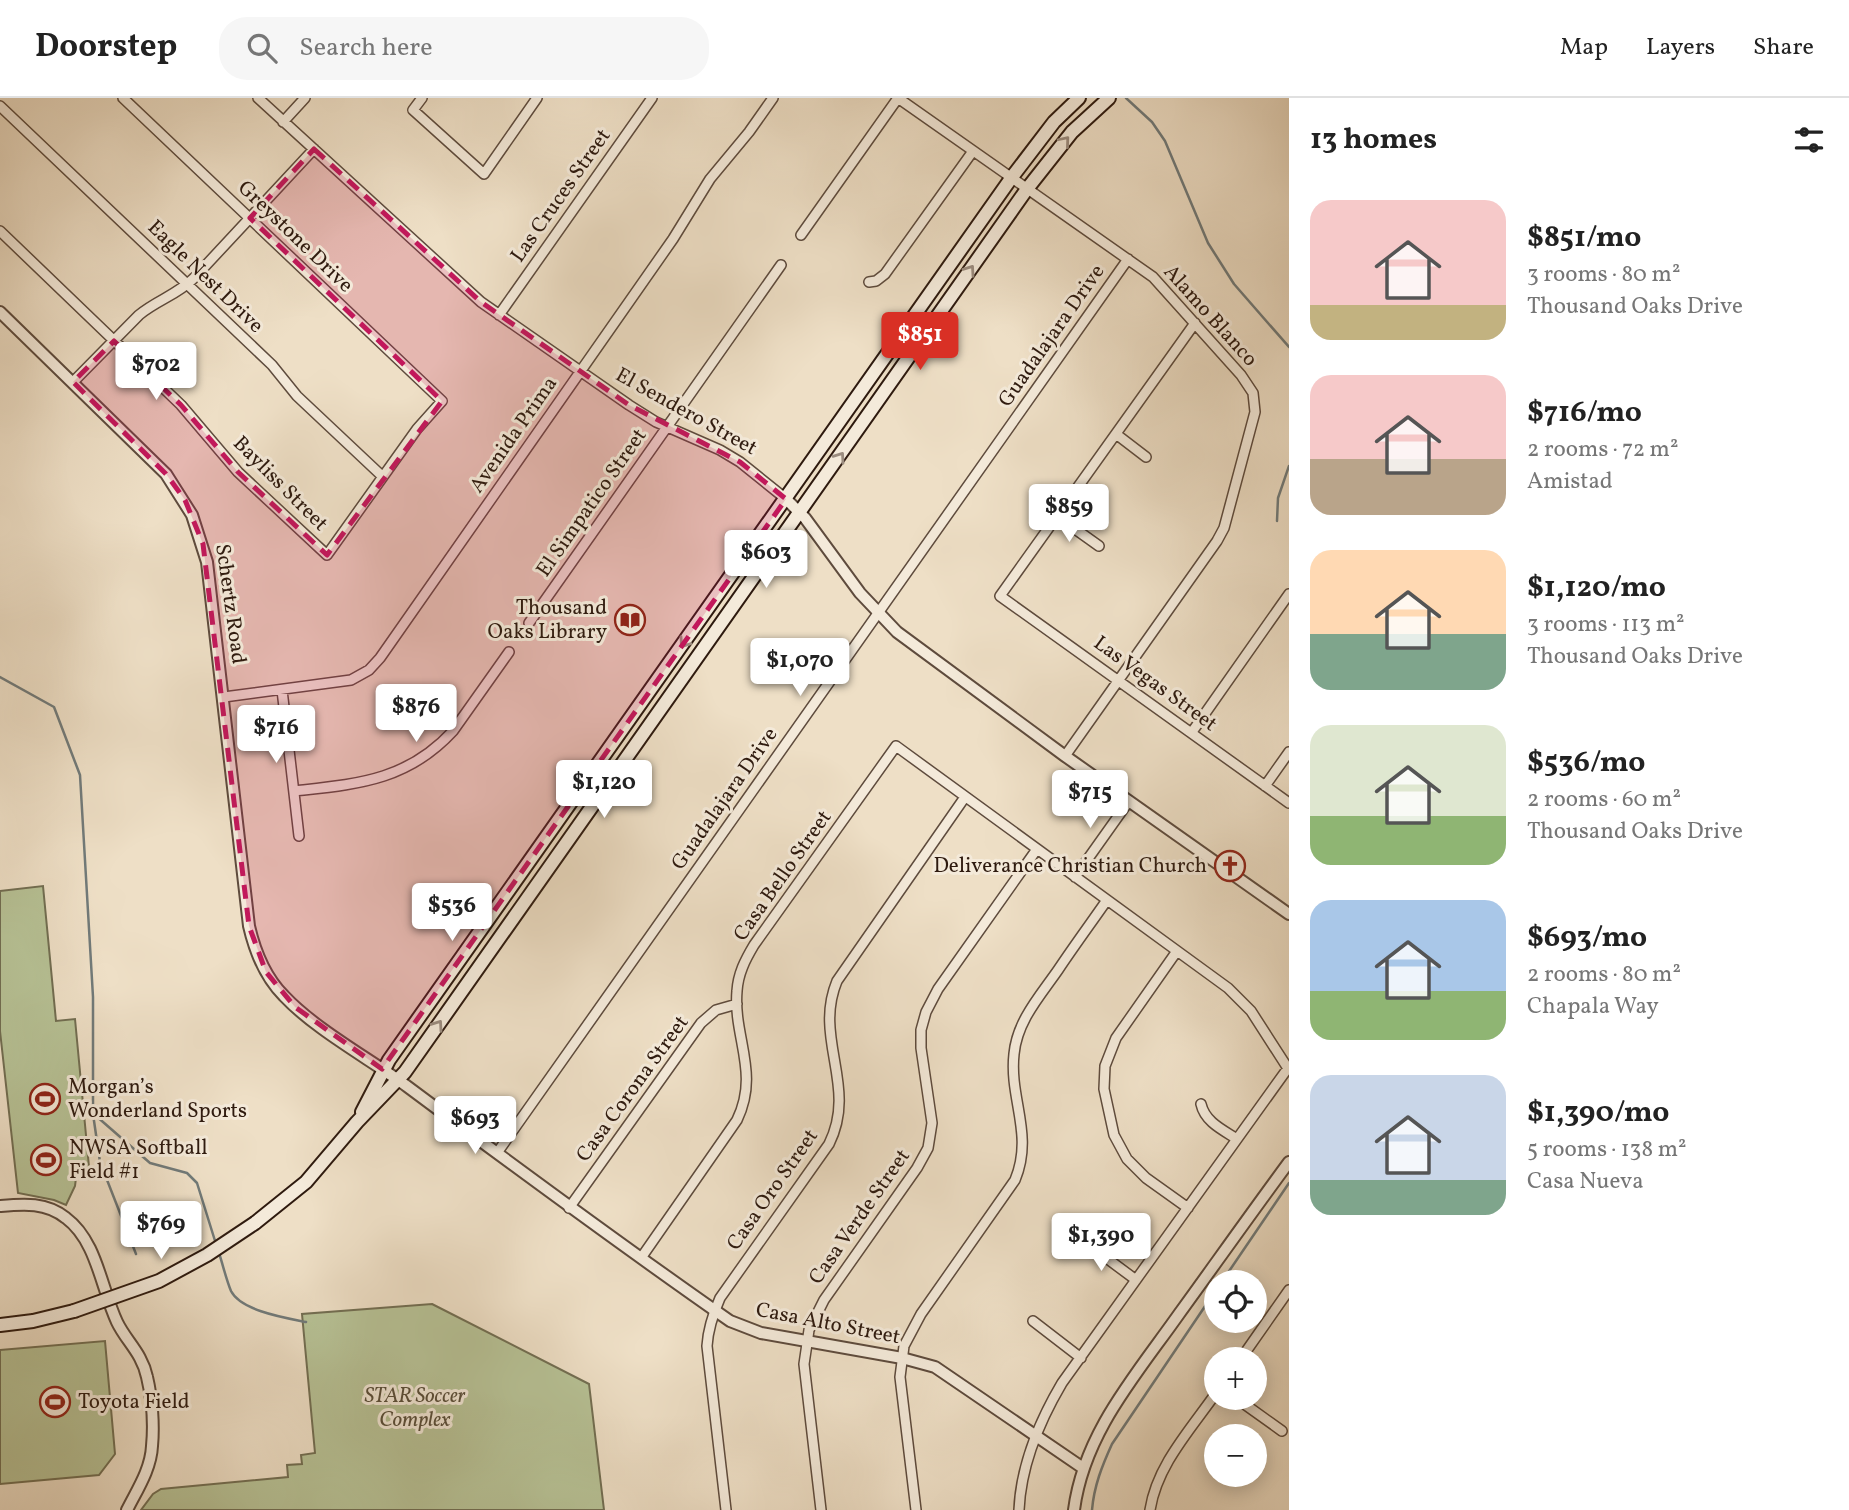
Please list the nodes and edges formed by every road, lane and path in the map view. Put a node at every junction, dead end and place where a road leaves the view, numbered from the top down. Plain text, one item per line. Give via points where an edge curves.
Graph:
1 (123, 98) edge
2 (258, 98) edge
3 (305, 98) edge
4 (422, 98) edge
5 (537, 98) edge
6 (652, 98) edge
7 (773, 98) edge
8 (898, 98) edge
9 (1079, 98) edge
10 (1109, 98) edge
11 (0, 106) edge
12 (283, 121) junction
13 (314, 149) junction
14 (973, 151) junction
15 (1012, 177) junction
16 (1027, 190) junction
17 (250, 218) junction
18 (0, 231) edge
19 (801, 235) dead end
20 (1128, 259) junction
21 (781, 265) dead end
22 (869, 282) dead end
23 (188, 284) junction
24 (0, 312) edge
25 (499, 315) junction
26 (1195, 323) junction
27 (114, 341) junction
28 (580, 372) junction
29 (74, 383) junction
30 (667, 427) junction
31 (1116, 434) junction
32 (1146, 457) dead end
33 (382, 477) junction
34 (786, 499) junction
35 (801, 512) junction
36 (1057, 516) junction
37 (1099, 546) dead end
38 (1289, 594) edge
39 (878, 613) junction
40 (529, 623) dead end
41 (509, 652) dead end
42 (1119, 679) junction
43 (282, 690) junction
44 (224, 697) junction
45 (1192, 732) junction
46 (1289, 752) edge
47 (1065, 756) junction
48 (1265, 786) junction
49 (294, 791) junction
50 (965, 797) junction
51 (1129, 801) junction
52 (1289, 803) edge
53 (299, 835) dead end
54 (1037, 849) junction
55 (1075, 877) junction
56 (1107, 900) junction
57 (1289, 914) edge
58 (1177, 951) junction
59 (737, 1004) junction
60 (382, 1069) junction
61 (1288, 1069) edge
62 (398, 1080) junction
63 (1201, 1104) dead end
64 (357, 1122) junction
65 (1237, 1139) junction
66 (497, 1153) junction
67 (1289, 1162) edge
68 (0, 1206) edge
69 (569, 1208) junction
70 (1188, 1208) junction
71 (1085, 1242) dead end
72 (640, 1258) junction
73 (1136, 1280) junction
74 (1289, 1290) edge
75 (714, 1310) junction
76 (1033, 1321) dead end
77 (0, 1325) edge
78 (807, 1341) junction
79 (1249, 1347) edge
80 (902, 1358) junction
81 (1081, 1358) junction
82 (1204, 1410) edge
83 (1253, 1410) edge
84 (1282, 1431) dead end
85 (1035, 1436) junction
86 (1083, 1468) junction
87 (127, 1510) edge
88 (726, 1510) edge
89 (821, 1510) edge
90 (916, 1510) edge
91 (1019, 1510) edge
92 (1074, 1510) edge
93 (1150, 1510) edge

1 - 17 street, Greystone Drive
2 - 12 street, El Sendero Street
3 - 12 street
4 - 5 street via 413,110 484,174
6 - 25 street, Las Cruces Street
7 - 28 street, Avenida Prima via 710,178
8 - 14 street, Alamo Blanco
8 - 19 street
9 - 15 main road via 1054,122
16 -> 10 main road via 1072,132
11 - 23 street, Eagle Nest Drive
12 - 13 street, El Sendero Street
13 - 17 street
13 - 25 street, El Sendero Street
14 - 15 street, Alamo Blanco
14 - 22 street via 885,274
15 - 16 street, Alamo Blanco
15 - 34 main road
16 - 20 street, Alamo Blanco
35 -> 16 main road
17 - 23 street
17 - 33 street, Greystone Drive via 442,401
18 - 27 street, Bayliss Street
20 - 26 street, Alamo Blanco via 1165,288
20 - 39 street, Guadalajara Drive
21 - 30 street, El Simpatico Street
23 - 27 street via 149,307
23 - 33 street, Eagle Nest Drive
24 - 29 street, Schertz Road
25 - 28 street, El Sendero Street
26 - 31 street
26 - 42 street, Alamo Blanco via 1248,384 1255,412 1220,535
27 - 29 street
27 - 33 street, Bayliss Street via 181,405 238,472 327,555
28 - 30 street, El Sendero Street
28 - 43 street, Avenida Prima via 380,659 351,680
29 - 44 street, Schertz Road via 166,474 192,515 207,562
30 - 34 street, El Sendero Street via 740,462
30 - 40 street, El Simpatico Street
31 - 32 street
31 - 36 street
34 - 35 street, El Sendero Street
34 -> 60 main road
35 - 39 street, El Sendero Street
62 -> 35 main road
36 - 37 street
36 - 42 street, Las Vegas Street via 1000,596
38 - 45 street
39 - 47 street, El Sendero Street via 897,632
39 - 66 street, Guadalajara Drive
41 - 49 street via 453,731 416,763 369,782
42 - 45 street, Las Vegas Street
42 - 47 street, Alamo Blanco
43 - 44 street, Avenida Prima
43 - 49 street
44 - 60 street, Schertz Road via 257,954 274,985 295,1007
45 - 48 street, Las Vegas Street
46 - 48 street
47 - 51 street, El Sendero Street
48 - 52 street, Las Vegas Street
49 - 53 street
50 - 54 street
50 - 59 street, Casa Bello Street via 896,746 749,954 740,972
50 - 75 street, Casa Oro Street via 837,981 829,1018 840,1101 836,1128
51 - 55 street
51 - 57 street, El Sendero Street
54 - 55 street
54 - 78 street, Casa Verde Street via 930,1004 921,1030 932,1107 928,1148 824,1300
55 - 56 street
56 - 58 street
56 - 80 street via 1030,1010 1017,1036 1013,1065 1024,1145 1015,1180 921,1314
58 - 61 street via 1239,997
58 - 70 street via 1116,1038 1104,1081 1111,1126 1122,1152 1146,1178
59 - 69 street, Casa Corona Street via 716,1010 701,1023
59 - 72 street, Casa Bello Street via 747,1078 741,1112
60 - 62 street, Schertz Road
60 - 64 main road
61 - 65 street
62 - 64 main road
62 - 66 street, Schertz Road
63 - 65 street via 1209,1120
64 - 77 main road, bridge via 306,1182 207,1255 159,1281 74,1311
65 - 70 street
66 - 69 street, Casa Alto Street
67 - 86 street via 1114,1405
68 - 87 street via 43,1206 79,1229 118,1324 142,1363 148,1378 152,1450
69 - 72 street, Casa Alto Street
70 - 73 street
71 - 73 street
72 - 75 street, Casa Alto Street
73 - 81 street
74 - 79 street
75 - 78 street, Casa Alto Street via 750,1330
75 - 88 street, Casa Oro Street via 708,1346
76 - 81 street
78 - 80 street, Casa Alto Street
78 - 89 street, Casa Verde Street via 805,1375
80 - 85 street, Casa Alto Street via 943,1371
80 - 90 street via 901,1388
81 - 85 street via 1048,1406
82 - 93 street via 1165,1466
83 - 84 street
85 - 86 street, Casa Alto Street
85 - 91 street
86 - 92 street

